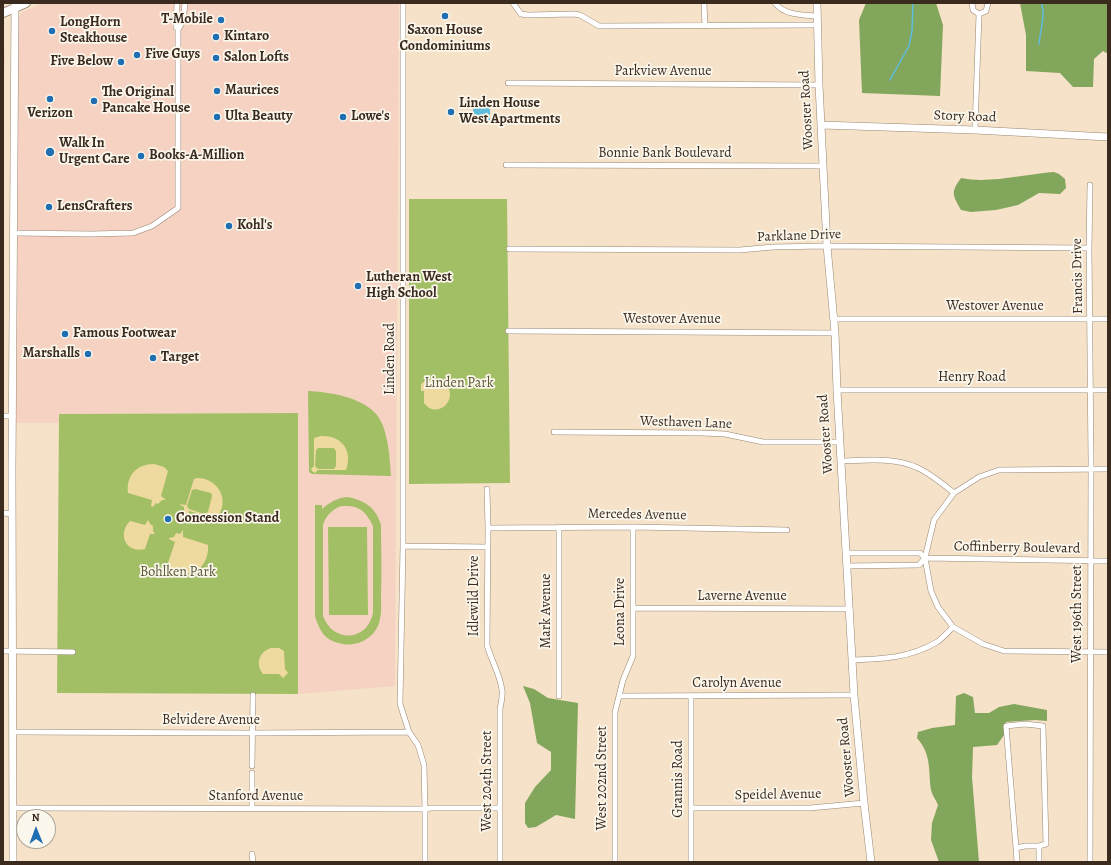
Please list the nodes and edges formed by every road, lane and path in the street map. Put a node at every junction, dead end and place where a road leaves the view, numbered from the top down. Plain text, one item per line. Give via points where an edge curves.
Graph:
1 (26, 3) edge
2 (177, 3) edge
3 (185, 3) edge
4 (402, 3) edge
5 (513, 3) edge
6 (704, 3) edge
7 (775, 3) edge
8 (817, 3) edge
9 (972, 3) edge
10 (988, 3) edge
11 (15, 6) edge
12 (3, 13) edge
13 (979, 14) junction
14 (816, 16) junction
15 (816, 25) junction
16 (705, 26) junction
17 (178, 29) junction
18 (508, 83) dead end
19 (819, 86) junction
20 (821, 125) junction
21 (975, 130) junction
22 (1108, 137) edge
23 (506, 165) dead end
24 (823, 166) junction
25 (1090, 185) dead end
26 (14, 234) junction
27 (827, 246) junction
28 (1089, 248) junction
29 (508, 249) dead end
30 (834, 319) junction
31 (1091, 319) junction
32 (1108, 319) edge
33 (508, 331) dead end
34 (835, 333) junction
35 (1091, 367) joint
36 (837, 390) junction
37 (1108, 390) edge
38 (1091, 391) junction
39 (3, 416) edge
40 (13, 416) junction
41 (554, 432) dead end
42 (840, 442) junction
43 (841, 461) junction
44 (1091, 468) junction
45 (1108, 469) edge
46 (487, 489) dead end
47 (954, 493) junction
48 (3, 514) edge
49 (12, 514) junction
50 (559, 527) junction
51 (633, 527) junction
52 (488, 528) junction
53 (786, 530) dead end
54 (403, 546) junction
55 (487, 547) junction
56 (846, 553) junction
57 (926, 558) junction
58 (1091, 561) junction
59 (1108, 561) edge
60 (848, 566) junction
61 (633, 608) junction
62 (850, 609) junction
63 (953, 627) junction
64 (3, 651) edge
65 (12, 651) junction
66 (73, 652) dead end
67 (1090, 652) junction
68 (1108, 652) edge
69 (852, 660) junction
70 (253, 695) dead end
71 (854, 695) junction
72 (560, 696) dead end
73 (620, 696) junction
74 (691, 696) junction
75 (501, 700) joint
76 (13, 732) junction
77 (409, 732) junction
78 (253, 734) junction
79 (252, 766) dead end
80 (252, 773) dead end
81 (864, 803) junction
82 (13, 808) junction
83 (252, 808) junction
84 (499, 808) junction
85 (692, 808) junction
86 (425, 810) junction
87 (1039, 846) junction
88 (1016, 848) junction
89 (252, 854) dead end
90 (13, 862) edge
91 (252, 862) edge
92 (425, 862) edge
93 (500, 862) edge
94 (615, 862) edge
95 (691, 862) edge
96 (872, 862) edge
97 (1017, 862) edge
98 (1039, 862) edge
99 (1090, 862) edge

1 - 11 main road
2 - 17 street
3 - 17 street via 183,19
4 - 54 street, Linden Road
5 - 16 street via 521,14 574,14 599,26
6 - 16 street
7 - 14 street via 779,9 788,12
8 - 14 street, Wooster Road
9 - 13 street via 973,10
10 - 13 street via 986,11
11 - 12 main road
11 - 26 street
13 - 21 street
14 - 15 street, Wooster Road
15 - 16 street
15 - 19 street, Wooster Road
17 - 26 street via 178,208 152,226 133,232
18 - 19 street, Parkview Avenue
19 - 20 street, Wooster Road
20 - 21 street, Story Road
20 - 24 street, Wooster Road
21 - 22 street, Story Road
23 - 24 street, Bonnie Bank Boulevard
24 - 27 street, Wooster Road
25 - 28 street, Francis Drive
26 - 40 street
27 - 28 street, Parklane Drive
27 - 29 street, Parklane Drive via 740,250
27 - 30 street, Wooster Road
28 - 31 street, Francis Drive
30 - 31 street, Westover Avenue
30 - 34 street, Wooster Road
31 - 32 street, Westover Avenue
31 - 35 street, Francis Drive
33 - 34 street, Westover Avenue
34 - 36 street, Wooster Road
35 - 38 street, West 196th Street
36 - 38 street, Henry Road
36 - 42 street, Wooster Road
37 - 38 street, Henry Road
38 - 44 street, West 196th Street
39 - 40 street
40 - 49 street
41 - 42 street, Westhaven Lane via 702,432 763,442
42 - 43 street, Wooster Road
43 - 47 street via 886,461 917,467
43 - 56 street, Wooster Road
44 - 45 street
44 - 47 street via 999,470 979,477
44 - 58 street, West 196th Street
46 - 52 street, Idlewild Drive
47 - 57 street via 934,520
48 - 49 street
49 - 65 street
50 - 51 street, Mercedes Avenue
50 - 52 street, Mercedes Avenue
50 - 72 street, Mark Avenue
51 - 53 street, Mercedes Avenue
51 - 61 street, Leona Drive
52 - 55 street, Idlewild Drive
54 - 55 street
54 - 77 street, Linden Road via 400,704
55 - 75 street, Idlewild Drive via 487,645 498,675 502,691
56 - 57 street, Coffinberry Boulevard via 920,553
56 - 60 street, Wooster Road
57 - 58 street, Coffinberry Boulevard
57 - 60 street, Coffinberry Boulevard via 919,564
57 - 63 street via 932,591 938,607
58 - 59 street, Coffinberry Boulevard
58 - 67 street, West 196th Street
60 - 62 street, Wooster Road
61 - 62 street, Laverne Avenue
61 - 73 street, Leona Drive via 633,656
62 - 69 street, Wooster Road
63 - 67 street via 983,644 1004,651
63 - 69 street via 938,641 915,652 890,658
64 - 65 street
65 - 66 street
65 - 76 street
67 - 68 street
67 - 99 street, West 196th Street
69 - 71 street, Wooster Road
70 - 78 street
71 - 74 street, Carolyn Avenue
71 - 81 street, Wooster Road
73 - 74 street, Carolyn Avenue
73 - 94 street, West 202nd Street via 616,712
74 - 85 street, Grannis Road
75 - 84 street, West 204th Street
76 - 78 street, Belvidere Avenue
76 - 82 street
77 - 78 street, Belvidere Avenue
77 - 86 street, Linden Road via 418,745 424,765
78 - 79 street
80 - 83 street
81 - 85 street, Speidel Avenue via 810,808
81 - 96 street, Wooster Road
82 - 83 street, Stanford Avenue
82 - 90 street
83 - 86 street, Stanford Avenue
84 - 86 street, Stanford Avenue
84 - 93 street, West 204th Street
85 - 95 street, Grannis Road
86 - 92 street, Linden Road
87 - 88 street
87 - 88 street via 1046,844 1043,726 1025,724 1006,726
87 - 98 street
88 - 97 street
89 - 91 street

